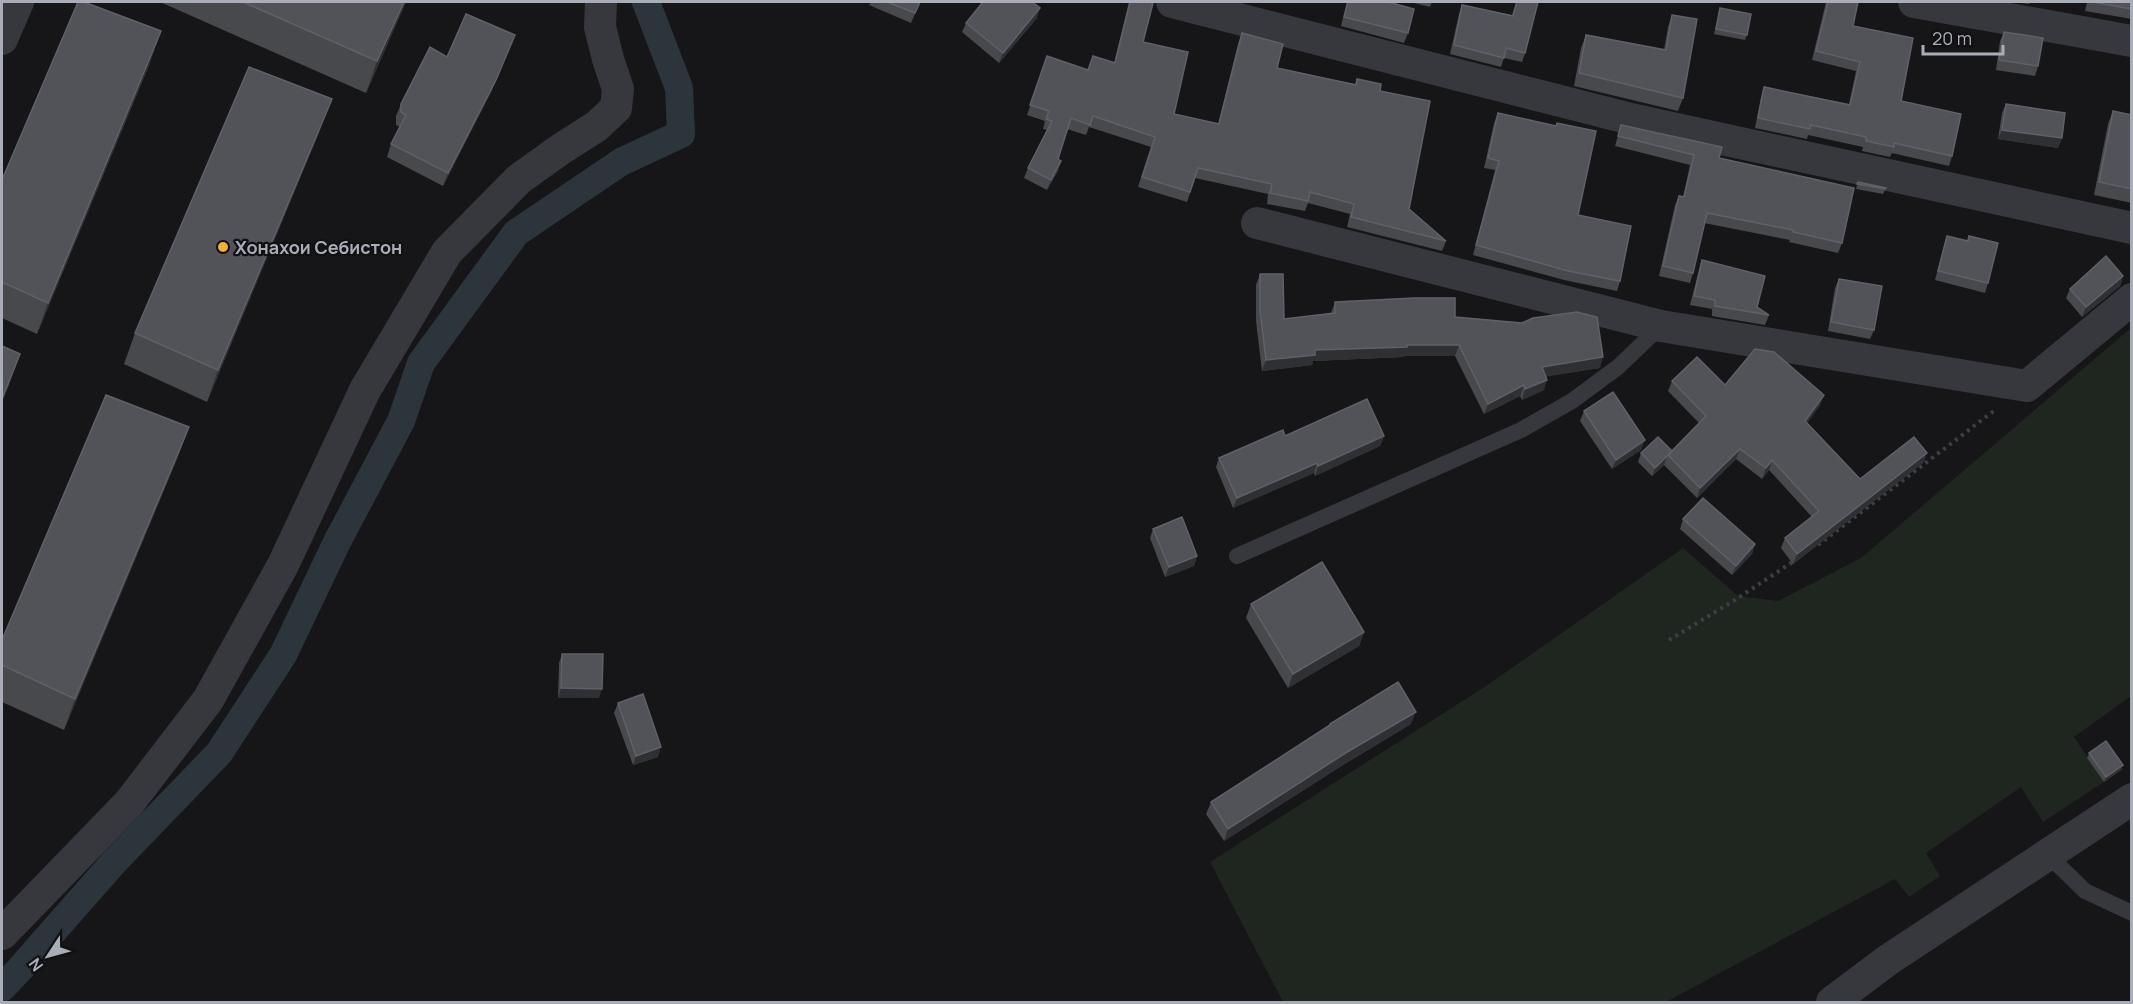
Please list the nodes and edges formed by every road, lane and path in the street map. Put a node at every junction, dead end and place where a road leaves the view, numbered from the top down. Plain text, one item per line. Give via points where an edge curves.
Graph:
1 (18, 2) edge
2 (601, 2) edge
3 (1172, 2) edge
4 (1914, 2) edge
5 (2, 39) edge
6 (2132, 41) edge
7 (1257, 223) dead end
8 (2132, 228) edge
9 (2132, 299) edge
10 (1661, 326) junction
11 (2027, 386) junction
12 (1811, 550) edge
13 (1237, 556) dead end
14 (1802, 556) edge
15 (1669, 640) dead end
16 (2132, 799) edge
17 (2048, 855) junction
18 (2132, 913) edge
19 (2, 934) edge
20 (1832, 1002) edge

1 - 5 street
2 - 19 street via 600,27 618,89 616,108 597,126 519,179 447,252 365,390 283,566 208,700 129,803
3 - 8 street via 1635,120
4 - 6 street
7 - 10 street
9 - 11 street
10 - 11 street
10 - 13 lane via 1618,367 1572,401 1521,430
11 - 12 path
14 - 15 path
16 - 17 street
17 - 18 lane via 2085,891
17 - 20 street via 1888,960

